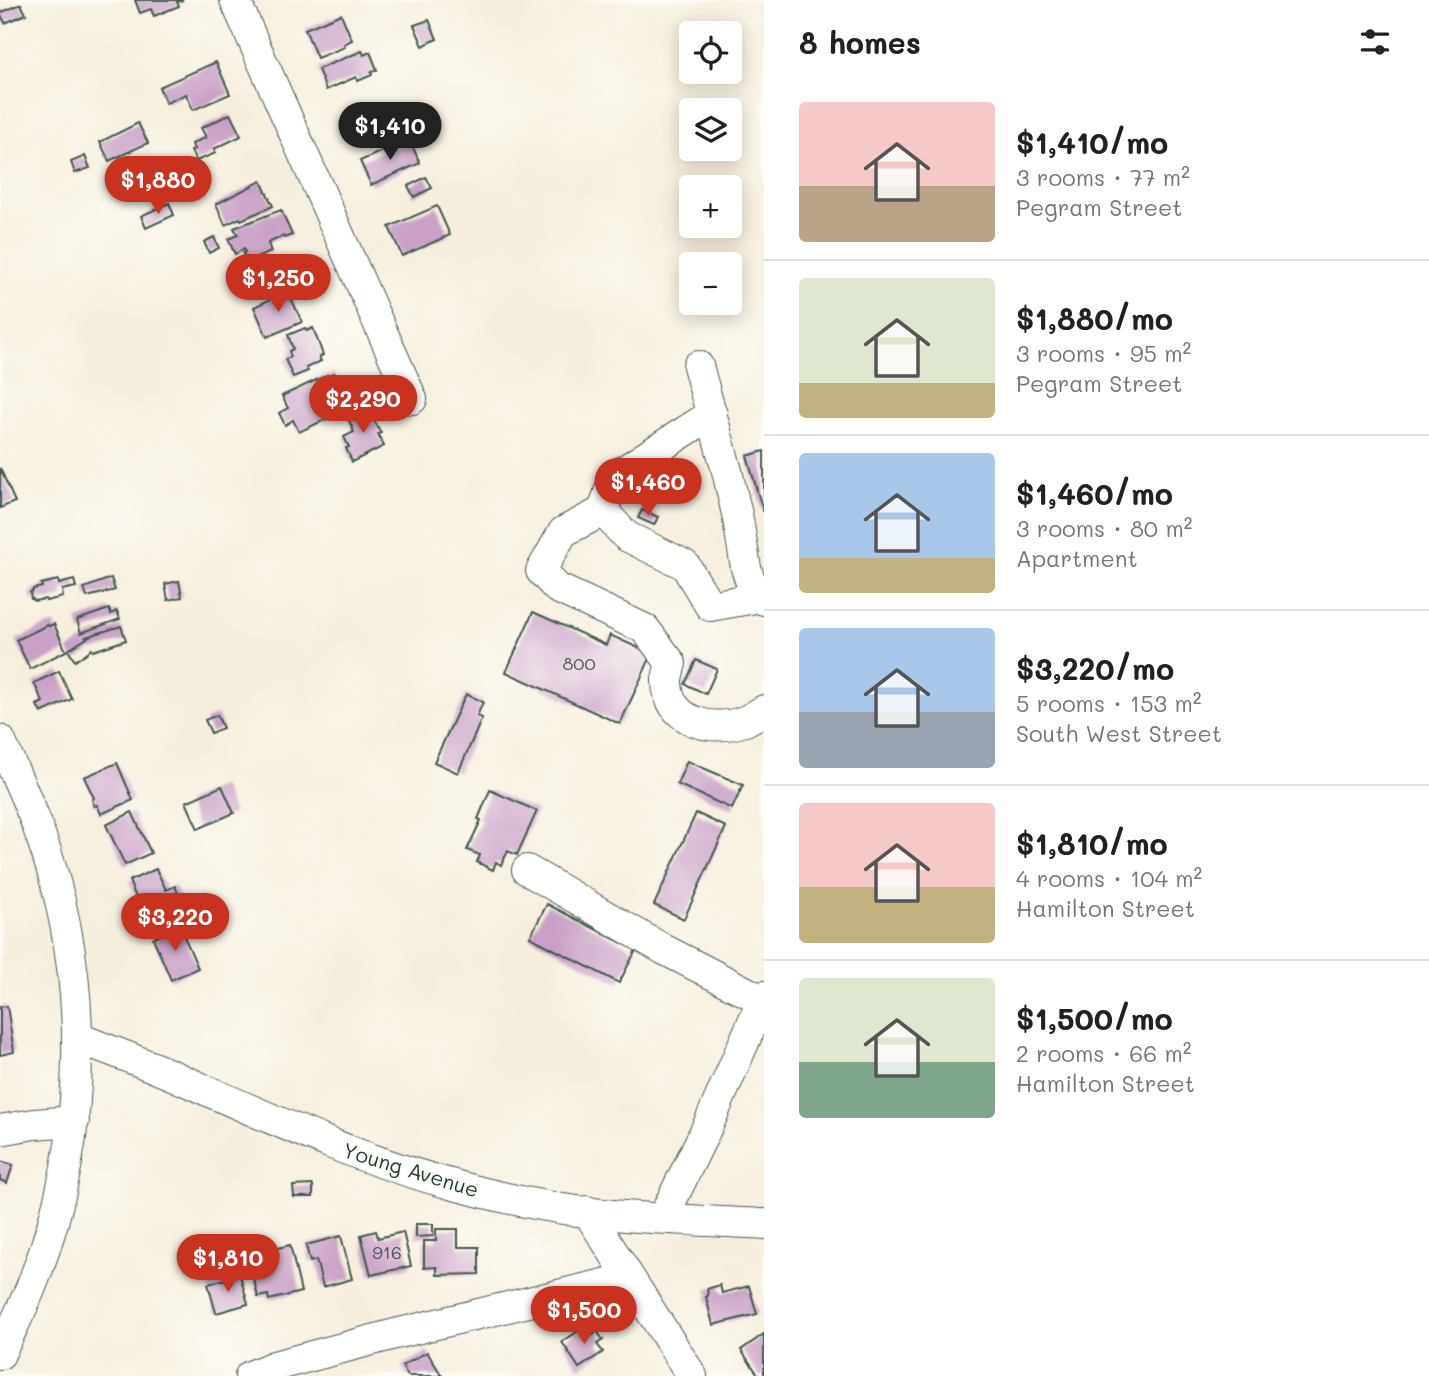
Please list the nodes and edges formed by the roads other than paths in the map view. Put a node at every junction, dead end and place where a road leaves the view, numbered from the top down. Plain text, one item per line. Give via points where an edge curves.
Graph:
1 (235, 0) edge
2 (698, 366) dead end
3 (412, 399) dead end
4 (712, 415) junction
5 (603, 511) junction
6 (763, 599) edge
7 (764, 710) edge
8 (0, 740) edge
9 (527, 870) dead end
10 (763, 998) edge
11 (78, 1038) junction
12 (74, 1121) junction
13 (0, 1130) edge
14 (587, 1211) junction
15 (663, 1218) junction
16 (764, 1224) edge
17 (629, 1278) junction
18 (0, 1354) edge
19 (327, 1366) edge
20 (250, 1376) edge
21 (692, 1376) edge

1 - 3 street
2 - 4 street
4 - 5 street via 614,477
4 - 6 street via 746,568
5 - 6 street via 626,536 685,565 710,606
5 - 7 street via 563,532 541,571 557,589 645,629 671,663 669,694 687,719 727,725
8 - 11 street via 53,876 68,938
9 - 10 street via 663,949
10 - 15 street
11 - 12 street
11 - 14 street, Young Avenue via 402,1170 520,1201
12 - 13 street
12 - 18 street via 54,1218 33,1282
14 - 15 street, Young Avenue
14 - 17 street
15 - 16 street, Young Avenue
17 - 19 street via 399,1333
17 - 21 street
19 - 20 street via 274,1366

